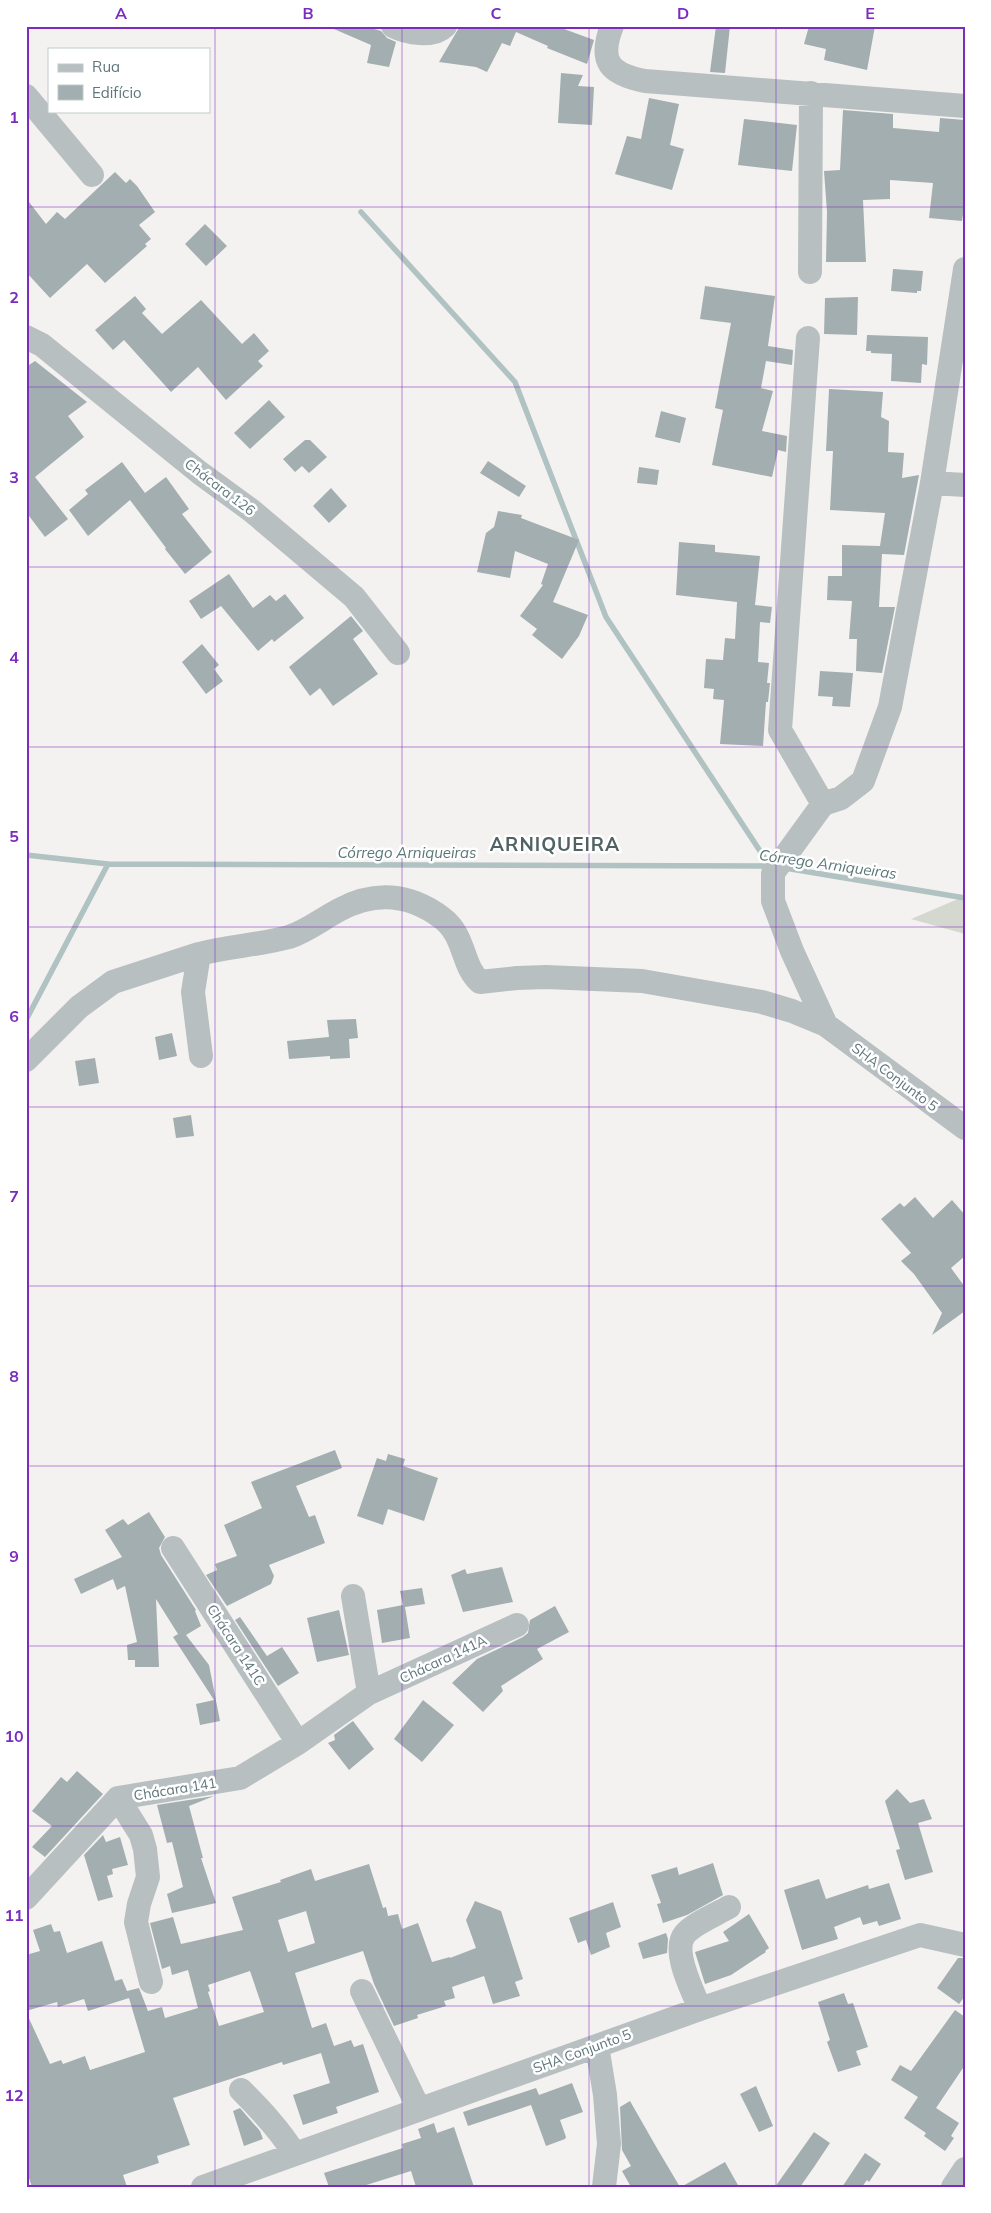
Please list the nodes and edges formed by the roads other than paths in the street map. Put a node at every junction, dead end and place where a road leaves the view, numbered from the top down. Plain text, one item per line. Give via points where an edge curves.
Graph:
1 (393, 26) edge
2 (445, 26) edge
3 (612, 26) edge
4 (811, 93) junction
5 (26, 96) edge
6 (965, 106) edge
7 (92, 175) dead end
8 (965, 269) edge
9 (810, 272) dead end
10 (26, 337) edge
11 (808, 338) dead end
12 (932, 483) junction
13 (965, 485) edge
14 (398, 653) dead end
15 (823, 804) junction
16 (200, 954) junction
17 (826, 1026) junction
18 (201, 1056) dead end
19 (26, 1060) edge
20 (965, 1128) edge
21 (173, 1548) dead end
22 (353, 1596) dead end
23 (517, 1625) dead end
24 (369, 1693) junction
25 (298, 1743) junction
26 (118, 1798) junction
27 (26, 1898) edge
28 (729, 1907) dead end
29 (965, 1945) edge
30 (152, 1982) dead end
31 (362, 1991) dead end
32 (700, 2009) junction
33 (597, 2046) junction
34 (241, 2090) dead end
35 (419, 2109) junction
36 (294, 2153) junction
37 (965, 2169) edge
38 (203, 2187) edge
39 (604, 2187) edge
40 (952, 2187) edge

1 - 2 street via 433,33
3 - 4 street via 605,52 614,71 625,77
4 - 6 street
4 - 9 street
5 - 7 street
8 - 12 street
10 - 14 street, Chácara 126 via 42,345 200,473 252,510 354,597
11 - 15 street via 780,730
12 - 13 street
12 - 15 street via 887,716 863,781 842,798
15 - 17 street via 773,873 773,901
16 - 17 street, SHA Conjunto 5 via 291,936 363,899 386,896 423,906 442,918 461,940 470,968 480,982 536,977 642,980 762,1002
16 - 18 street via 193,992
16 - 19 street via 113,982 79,1007
17 - 20 street, SHA Conjunto 5
21 - 25 street, Chácara 141C
22 - 24 street
23 - 24 street, Chácara 141A
24 - 25 street, Chácara 141A
25 - 26 street, Chácara 141 via 240,1778
26 - 27 street, Chácara 141
26 - 30 street via 145,1849 148,1877 136,1922
28 - 32 street via 684,1934 680,1948 681,1961
29 - 32 street, SHA Conjunto 5 via 920,1935
31 - 35 street
32 - 33 street, SHA Conjunto 5
33 - 35 street, SHA Conjunto 5
33 - 39 street via 609,2144
34 - 36 street via 264,2112
35 - 36 street, SHA Conjunto 5
36 - 38 street, SHA Conjunto 5
37 - 40 street

